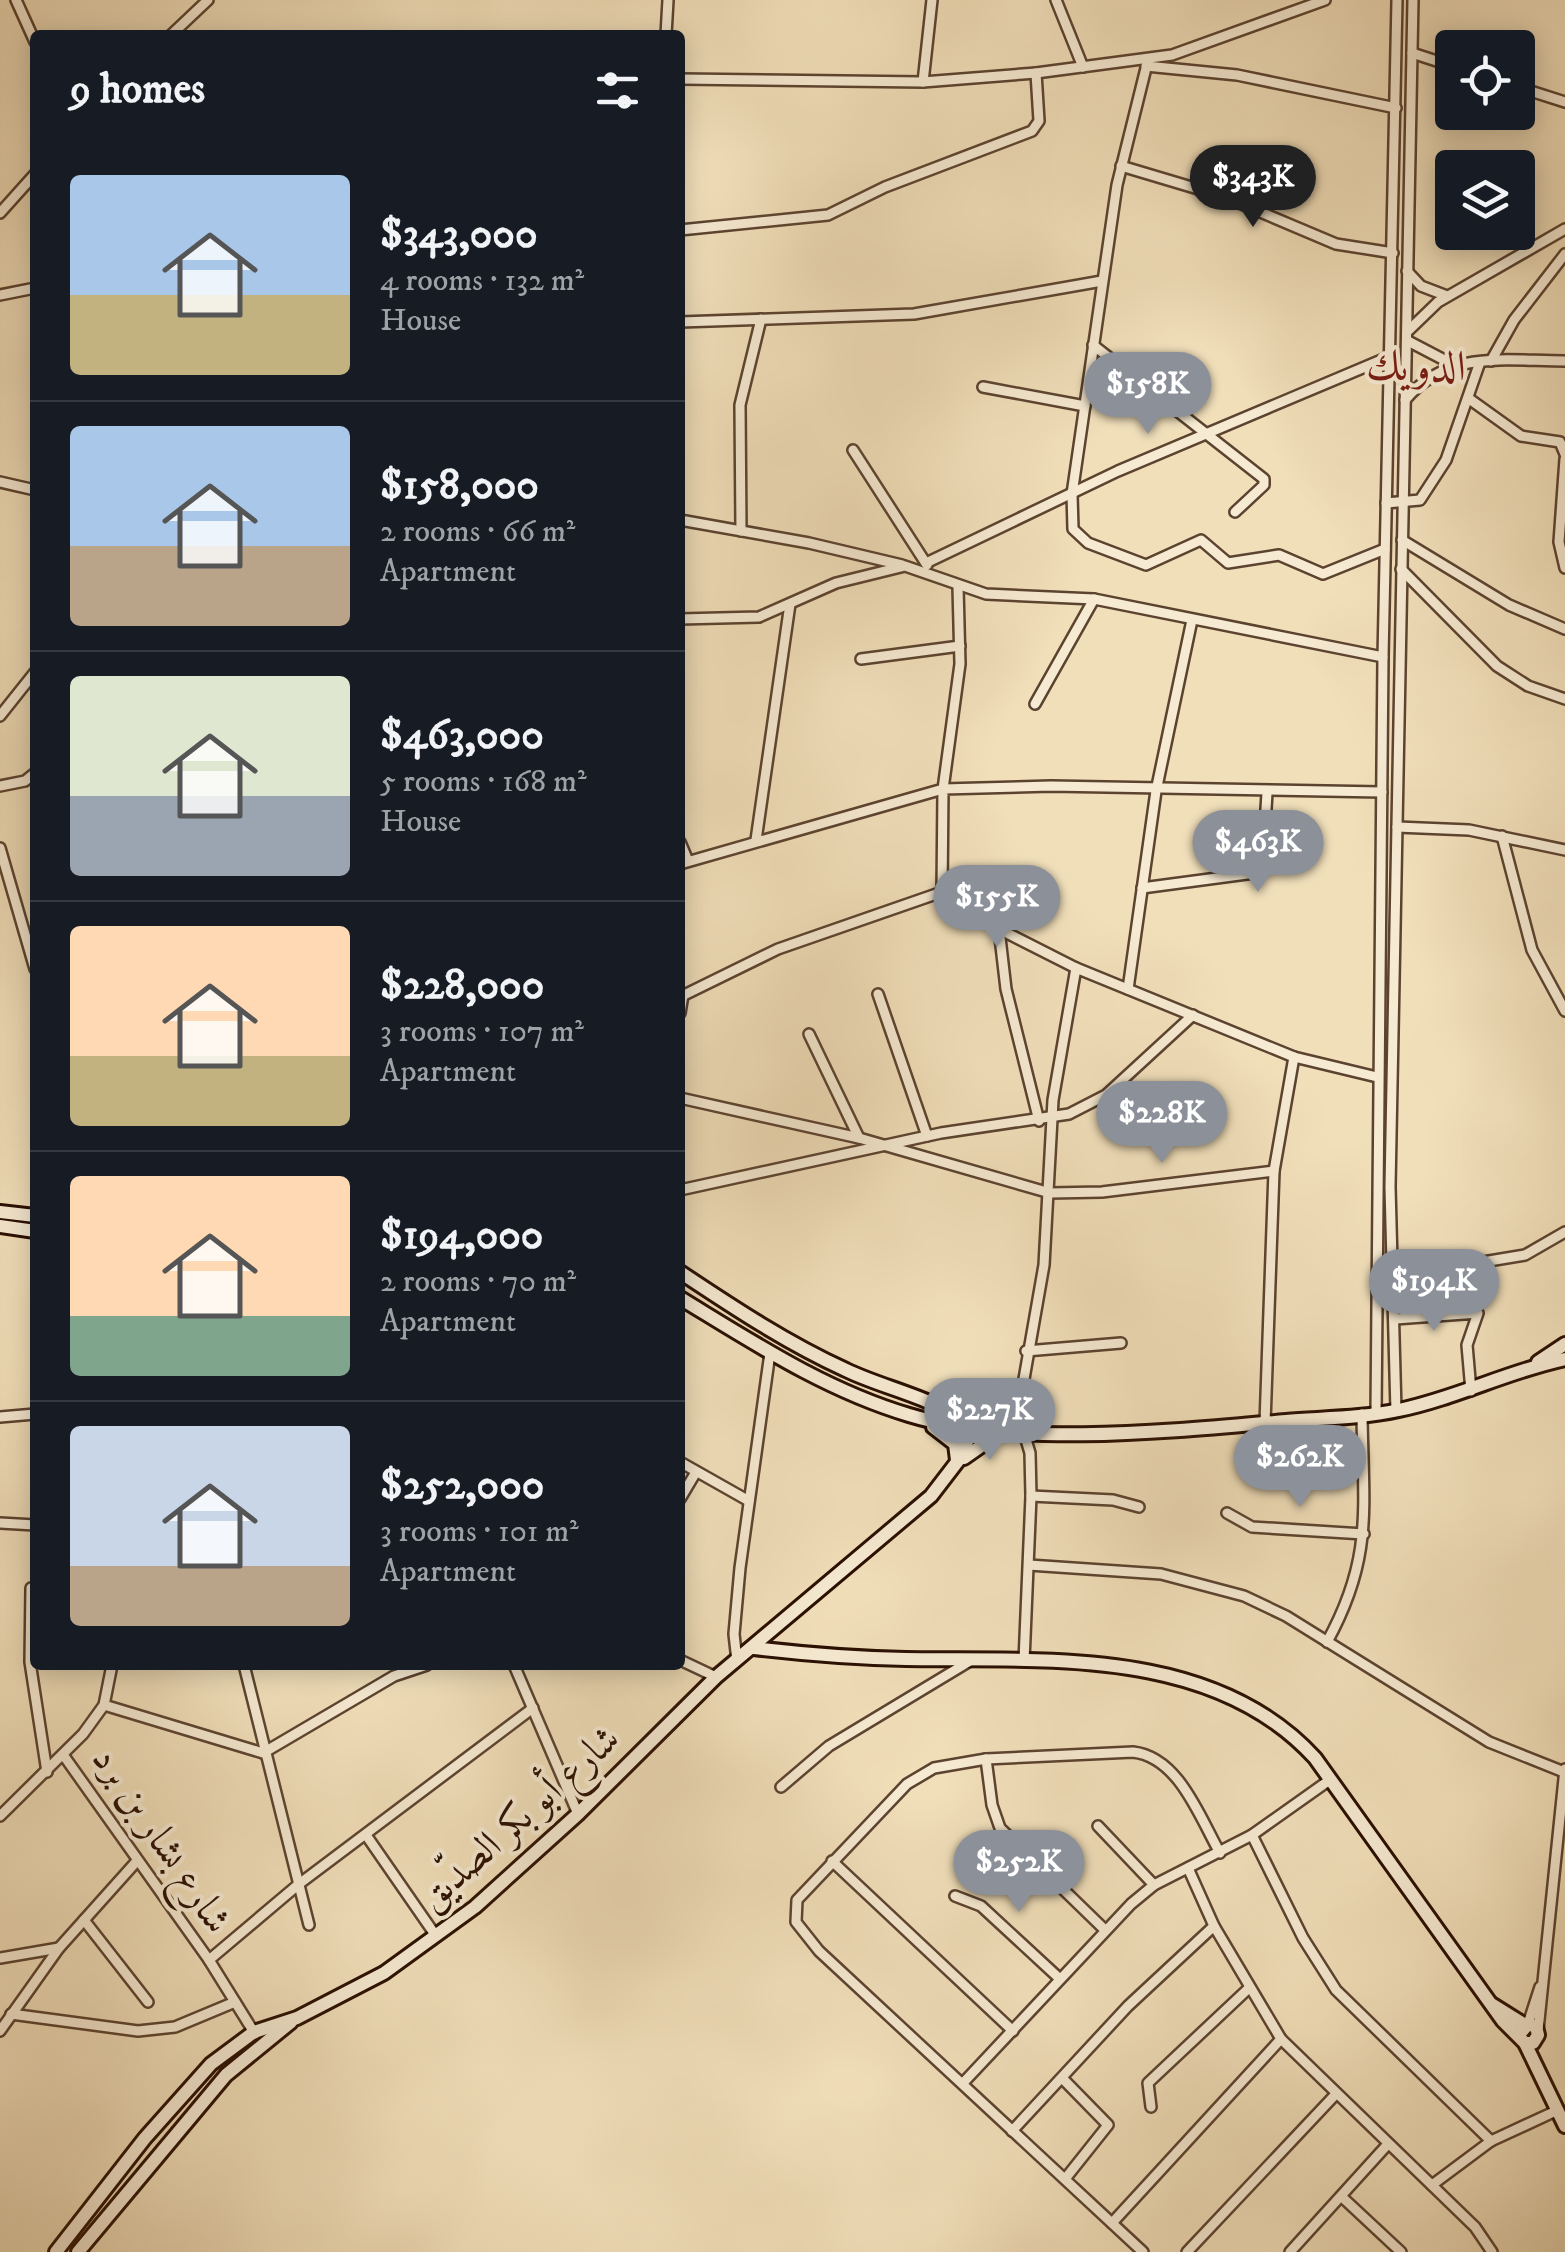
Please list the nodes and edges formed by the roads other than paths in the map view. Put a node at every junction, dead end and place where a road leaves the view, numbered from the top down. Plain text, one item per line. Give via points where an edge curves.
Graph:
1 (16, 0) edge
2 (208, 0) edge
3 (668, 0) edge
4 (932, 0) edge
5 (1056, 0) edge
6 (1324, 0) edge
7 (1396, 0) edge
8 (1413, 0) edge
9 (176, 30) edge
10 (666, 30) edge
11 (30, 31) edge
12 (1412, 53) junction
13 (1435, 60) edge
14 (1147, 63) junction
15 (1083, 67) junction
16 (1036, 73) junction
17 (685, 79) edge
18 (923, 82) junction
19 (1535, 92) edge
20 (1565, 102) edge
21 (1396, 108) junction
22 (1121, 166) junction
23 (30, 179) edge
24 (0, 212) edge
25 (1565, 229) edge
26 (685, 230) edge
27 (1393, 230) junction
28 (1408, 232) junction
29 (1392, 253) junction
30 (1565, 254) edge
31 (1408, 271) junction
32 (1102, 282) junction
33 (30, 289) edge
34 (0, 295) edge
35 (1450, 296) junction
36 (761, 319) junction
37 (685, 322) edge
38 (1408, 336) junction
39 (1093, 345) junction
40 (1390, 356) junction
41 (1485, 362) junction
42 (1565, 362) edge
43 (1454, 365) junction
44 (983, 387) dead end
45 (1468, 398) junction
46 (1405, 400) junction
47 (1085, 406) junction
48 (1210, 434) junction
49 (853, 450) dead end
50 (1565, 459) edge
51 (0, 482) edge
52 (30, 489) edge
53 (1072, 494) junction
54 (1386, 503) junction
55 (1403, 503) junction
56 (1236, 512) dead end
57 (685, 521) edge
58 (1563, 524) edge
59 (741, 531) junction
60 (1402, 540) junction
61 (1385, 549) junction
62 (926, 563) junction
63 (904, 566) junction
64 (1565, 568) edge
65 (1402, 569) junction
66 (936, 578) junction
67 (958, 587) junction
68 (1094, 599) junction
69 (790, 604) junction
70 (685, 620) edge
71 (1192, 620) junction
72 (1565, 629) edge
73 (960, 646) junction
74 (1382, 657) junction
75 (861, 660) dead end
76 (30, 678) edge
77 (1565, 699) edge
78 (1035, 704) dead end
79 (0, 716) edge
80 (30, 778) edge
81 (0, 786) edge
82 (943, 789) junction
83 (1156, 791) junction
84 (1382, 792) junction
85 (1267, 793) junction
86 (1397, 826) junction
87 (1502, 836) junction
88 (756, 840) junction
89 (0, 848) edge
90 (1565, 850) edge
91 (685, 862) edge
92 (1142, 888) junction
93 (942, 892) junction
94 (999, 930) junction
95 (30, 952) edge
96 (1076, 968) junction
97 (1128, 989) junction
98 (878, 994) dead end
99 (685, 995) edge
100 (1565, 1011) edge
101 (1193, 1016) junction
102 (808, 1034) dead end
103 (1378, 1036) junction
104 (1392, 1036) junction
105 (1294, 1057) junction
106 (1377, 1077) junction
107 (685, 1099) edge
108 (1052, 1120) junction
109 (1038, 1121) junction
110 (927, 1136) junction
111 (859, 1138) junction
112 (884, 1146) junction
113 (1274, 1172) junction
114 (685, 1189) edge
115 (1050, 1193) junction
116 (0, 1212) edge
117 (30, 1215) edge
118 (0, 1226) edge
119 (30, 1229) edge
120 (1565, 1232) edge
121 (685, 1275) edge
122 (1393, 1277) junction
123 (685, 1301) edge
124 (1395, 1319) junction
125 (1120, 1343) dead end
126 (1565, 1344) edge
127 (1026, 1350) junction
128 (770, 1353) junction
129 (1565, 1359) edge
130 (1536, 1364) junction
131 (1471, 1391) junction
132 (1396, 1411) junction
133 (1369, 1414) junction
134 (30, 1415) edge
135 (907, 1415) junction
136 (0, 1418) edge
137 (1265, 1423) junction
138 (971, 1427) junction
139 (1004, 1430) junction
140 (1024, 1431) junction
141 (685, 1465) edge
142 (955, 1467) junction
143 (696, 1472) junction
144 (685, 1491) edge
145 (1031, 1496) junction
146 (748, 1501) junction
147 (1139, 1507) dead end
148 (1228, 1513) dead end
149 (0, 1523) edge
150 (30, 1526) edge
151 (1364, 1534) junction
152 (1030, 1564) junction
153 (1326, 1642) junction
154 (754, 1648) junction
155 (972, 1659) junction
156 (737, 1661) junction
157 (685, 1662) edge
158 (1024, 1662) junction
159 (31, 1670) edge
160 (111, 1670) edge
161 (245, 1670) edge
162 (393, 1670) edge
163 (516, 1670) edge
164 (716, 1678) junction
165 (104, 1705) junction
166 (533, 1708) junction
167 (263, 1753) junction
168 (64, 1756) junction
169 (986, 1759) junction
170 (1565, 1770) edge
171 (46, 1772) junction
172 (1331, 1779) junction
173 (781, 1787) dead end
174 (578, 1814) junction
175 (0, 1816) edge
176 (1098, 1826) dead end
177 (366, 1834) junction
178 (1252, 1834) junction
179 (1220, 1853) junction
180 (832, 1861) junction
181 (136, 1862) junction
182 (1188, 1868) junction
183 (299, 1884) junction
184 (1154, 1886) junction
185 (955, 1896) dead end
186 (84, 1920) junction
187 (310, 1925) dead end
188 (1214, 1926) junction
189 (1105, 1930) junction
190 (436, 1936) junction
191 (59, 1948) junction
192 (0, 1958) edge
193 (209, 1960) junction
194 (1060, 1979) junction
195 (1250, 1988) junction
196 (148, 2002) dead end
197 (235, 2002) junction
198 (10, 2014) junction
199 (297, 2018) junction
200 (0, 2031) edge
201 (1013, 2031) junction
202 (254, 2032) junction
203 (1528, 2033) junction
204 (1281, 2039) junction
205 (261, 2046) junction
206 (1064, 2080) junction
207 (963, 2083) junction
208 (1335, 2095) junction
209 (1151, 2108) dead end
210 (1558, 2110) junction
211 (1565, 2126) edge
212 (1012, 2131) junction
213 (1491, 2141) junction
214 (1388, 2144) junction
215 (1065, 2179) junction
216 (1432, 2184) junction
217 (1342, 2197) junction
218 (1112, 2223) junction
219 (1299, 2242) junction
220 (56, 2252) edge
221 (78, 2252) edge
222 (1143, 2252) edge
223 (1187, 2252) edge
224 (1290, 2252) edge
225 (1309, 2252) edge
226 (1402, 2252) edge
227 (1492, 2252) edge

1 - 11 street
2 - 9 street
3 - 10 street
4 - 18 street
5 - 15 street
6 - 14 street
7 - 21 street
8 - 12 street
12 - 13 street
12 - 28 street
14 - 15 street
14 - 21 street via 1237,74
14 - 22 street
15 - 16 street
16 - 18 street
16 - 26 street via 1038,121 1028,133 828,216
17 - 18 street
19 - 20 street
21 - 27 street
22 - 29 street via 1225,197 1336,244
22 - 32 street
23 - 24 street
25 - 35 street
27 - 28 street
27 - 29 street
28 - 31 street
29 - 40 street
30 - 41 street
31 - 35 street via 1430,291
31 - 38 street
32 - 36 street via 944,310
32 - 39 street
33 - 34 street
35 - 38 street via 1427,310
36 - 37 street
36 - 59 street via 740,405
38 - 43 street
38 - 46 street
39 - 47 street
39 - 48 street
40 - 48 street
40 - 54 street
41 - 42 street
41 - 43 street
41 - 45 street
43 - 46 street via 1429,375
44 - 47 street
45 - 50 street via 1521,436 1560,442
45 - 55 street via 1436,478 1422,498
46 - 55 street
47 - 53 street
48 - 53 street
48 - 56 street via 1264,479
49 - 62 street
50 - 58 street
51 - 52 street
53 - 61 street via 1078,537 1146,565 1201,540 1228,564 1279,555 1323,574
53 - 62 street
54 - 55 street
54 - 61 street
55 - 60 street
57 - 59 street
58 - 64 street
59 - 63 street
60 - 65 street
60 - 72 street via 1509,605
61 - 74 street
62 - 66 street
63 - 66 street
63 - 69 street via 836,583
65 - 77 street via 1497,666
65 - 86 street
66 - 67 street
67 - 68 street via 1002,597
67 - 73 street
68 - 71 street
68 - 78 street
69 - 70 street via 748,620
69 - 88 street
71 - 74 street
71 - 83 street
73 - 75 street
73 - 82 street
74 - 84 street
76 - 79 street
80 - 81 street
82 - 83 street
82 - 88 street
82 - 93 street
83 - 85 street
83 - 92 street
84 - 85 street
84 - 103 street
85 - 92 street via 1262,872
86 - 87 street
86 - 104 street
87 - 90 street
87 - 100 street via 1532,950
88 - 91 street
89 - 95 street
92 - 97 street
93 - 94 street
93 - 99 street via 778,949
94 - 96 street
94 - 109 street
96 - 97 street
96 - 108 street
97 - 101 street
98 - 110 street
101 - 105 street
101 - 108 street via 1106,1096
102 - 111 street
103 - 104 street
103 - 106 street
104 - 122 street
105 - 106 street
105 - 113 street
106 - 133 street
107 - 111 street
108 - 109 street
108 - 115 street
109 - 110 street
110 - 112 street
111 - 112 street
112 - 114 street
112 - 115 street
113 - 115 street
113 - 137 street
115 - 127 street
116 - 117 street
118 - 119 street
120 - 122 street via 1526,1255
121 - 138 street via 794,1345 955,1413
122 - 124 street
123 - 128 street
124 - 131 street via 1478,1313 1467,1346
124 - 132 street
125 - 127 street
126 - 130 street
127 - 140 street via 1018,1413
128 - 135 street
128 - 146 street
129 - 130 street
130 - 131 street
131 - 132 street
132 - 133 street
133 - 137 street
133 - 151 street
134 - 136 street
135 - 138 street
135 - 142 street via 950,1438 958,1450
137 - 140 street
138 - 139 street
138 - 142 street, شارع أبو بكر الصدّيق
139 - 140 street
139 - 142 street
140 - 145 street
141 - 143 street
142 - 154 street, شارع أبو بكر الصدّيق via 932,1496
143 - 144 street
143 - 146 street
145 - 147 street
145 - 152 street
146 - 156 street
148 - 151 street via 1252,1526
149 - 150 street
151 - 153 street via 1354,1589
152 - 153 street via 1199,1582 1244,1596
152 - 158 street
153 - 170 street via 1489,1742
154 - 155 street
154 - 156 street, شارع أبو بكر الصدّيق
155 - 158 street
155 - 173 street via 829,1746
156 - 164 street, شارع أبو بكر الصدّيق
157 - 164 street
158 - 172 street via 1125,1668 1206,1686 1284,1728
159 - 171 street
160 - 165 street, شارع بشار بن برد
161 - 167 street
162 - 167 street
163 - 166 street
164 - 174 street, شارع أبو بكر الصدّيق
165 - 167 street
165 - 168 street, شارع بشار بن برد
166 - 174 street
166 - 177 street
167 - 183 street
168 - 171 street
168 - 181 street, شارع بشار بن برد
169 - 179 street via 1132,1752 1152,1757 1175,1776
169 - 180 street via 919,1775
169 - 189 street via 1000,1828
170 - 203 street via 1544,1975
171 - 175 street
172 - 178 street
172 - 203 street via 1492,2004
174 - 190 street, شارع أبو بكر الصدّيق
176 - 184 street
177 - 183 street
177 - 190 street
178 - 179 street
178 - 213 street via 1336,1990
179 - 182 street
180 - 201 street
180 - 207 street via 797,1900 800,1930
181 - 186 street
181 - 193 street, شارع بشار بن برد
182 - 184 street
182 - 188 street
183 - 187 street
183 - 193 street
184 - 189 street
185 - 194 street via 981,1906
186 - 191 street
186 - 196 street
188 - 195 street
188 - 206 street via 1128,2006
189 - 194 street
190 - 199 street, شارع أبو بكر الصدّيق via 384,1973
191 - 192 street
191 - 198 street
193 - 197 street, شارع بشار بن برد
194 - 201 street
195 - 204 street
195 - 209 street via 1148,2083
197 - 198 street via 175,2027 138,2031
197 - 202 street, شارع بشار بن برد
198 - 200 street
199 - 202 street, شارع أبو بكر الصدّيق
199 - 205 street, شارع أبو بكر الصدّيق
201 - 207 street
202 - 205 street, شارع بشار بن برد
202 - 220 street, شارع أبو بكر الصدّيق via 180,2098
203 - 210 street
204 - 208 street
204 - 218 street
205 - 221 street, شارع أبو بكر الصدّيق via 202,2100
206 - 212 street
206 - 215 street via 1108,2125
207 - 212 street
208 - 214 street
208 - 223 street
210 - 211 street
210 - 213 street
212 - 215 street
213 - 216 street
214 - 216 street
214 - 217 street
215 - 218 street
216 - 227 street
217 - 219 street
217 - 226 street
218 - 222 street
219 - 224 street
219 - 225 street

